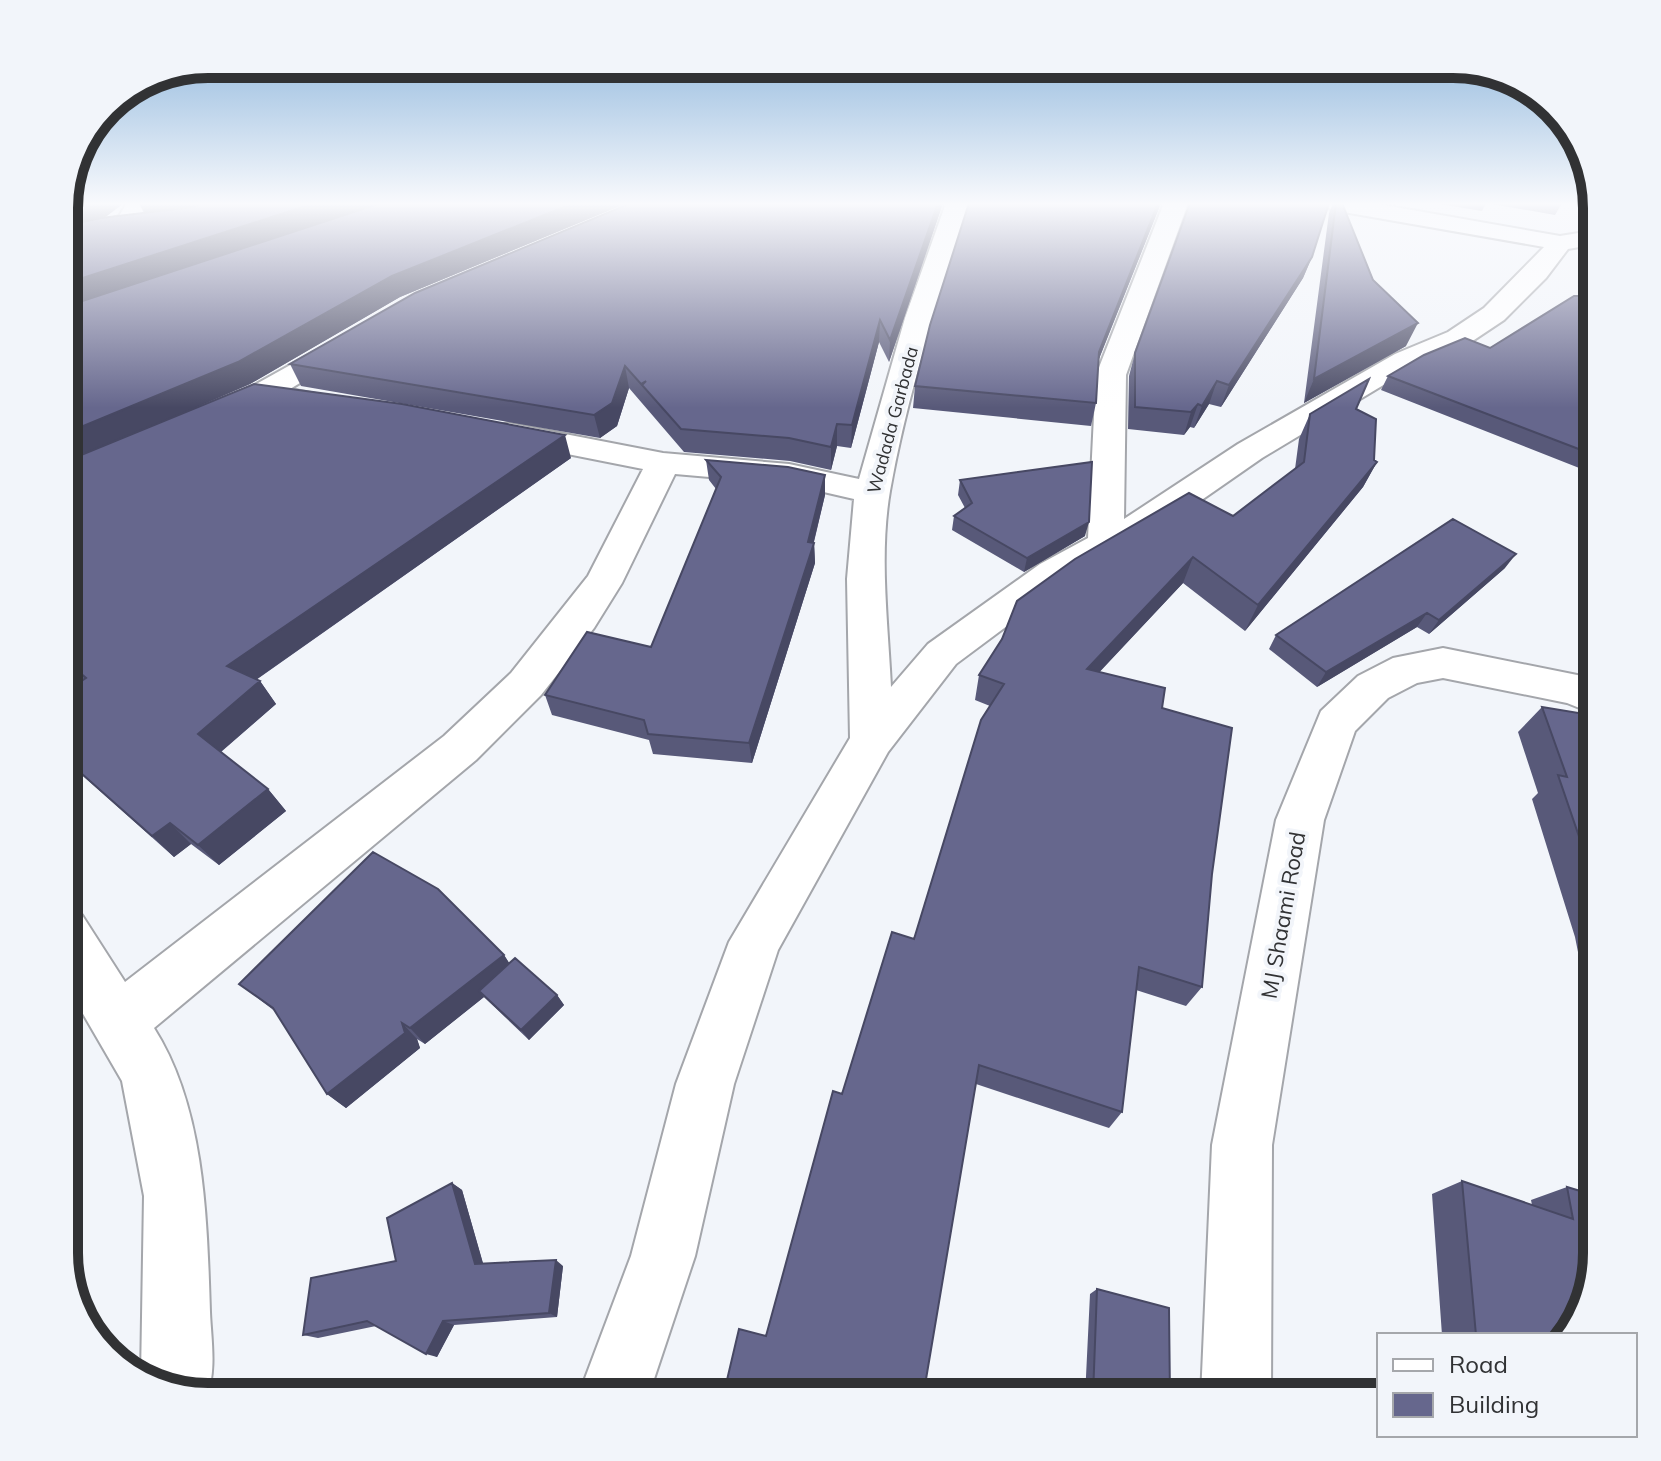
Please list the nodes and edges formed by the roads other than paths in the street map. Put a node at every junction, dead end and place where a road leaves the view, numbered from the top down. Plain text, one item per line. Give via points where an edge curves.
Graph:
1 (935, 271) edge
2 (1150, 271) edge
3 (1542, 271) edge
4 (372, 328) edge
5 (340, 405) edge
6 (474, 426) edge
7 (663, 463) junction
8 (872, 493) junction
9 (1106, 542) junction
10 (1583, 694) edge
11 (872, 740) junction
12 (78, 955) edge
13 (118, 1022) junction
14 (175, 1378) edge
15 (618, 1383) edge
16 (1236, 1383) edge

1 - 8 street, Wadada Garbada
2 - 9 street via 1111,375
3 - 9 street via 1470,330 1405,360
4 - 5 street via 248,399
6 - 7 street
7 - 8 street via 789,474
7 - 13 street via 634,533 566,640 515,699
8 - 11 street, Wadada Garbada via 866,579
9 - 11 street via 1053,573 942,654
10 - 16 street, MJ Shaami Road via 1443,663 1408,669 1373,687 1336,723 1300,820 1242,1145
11 - 15 street via 755,942 705,1084 663,1256
12 - 13 street
13 - 14 street via 149,1072 175,1196

